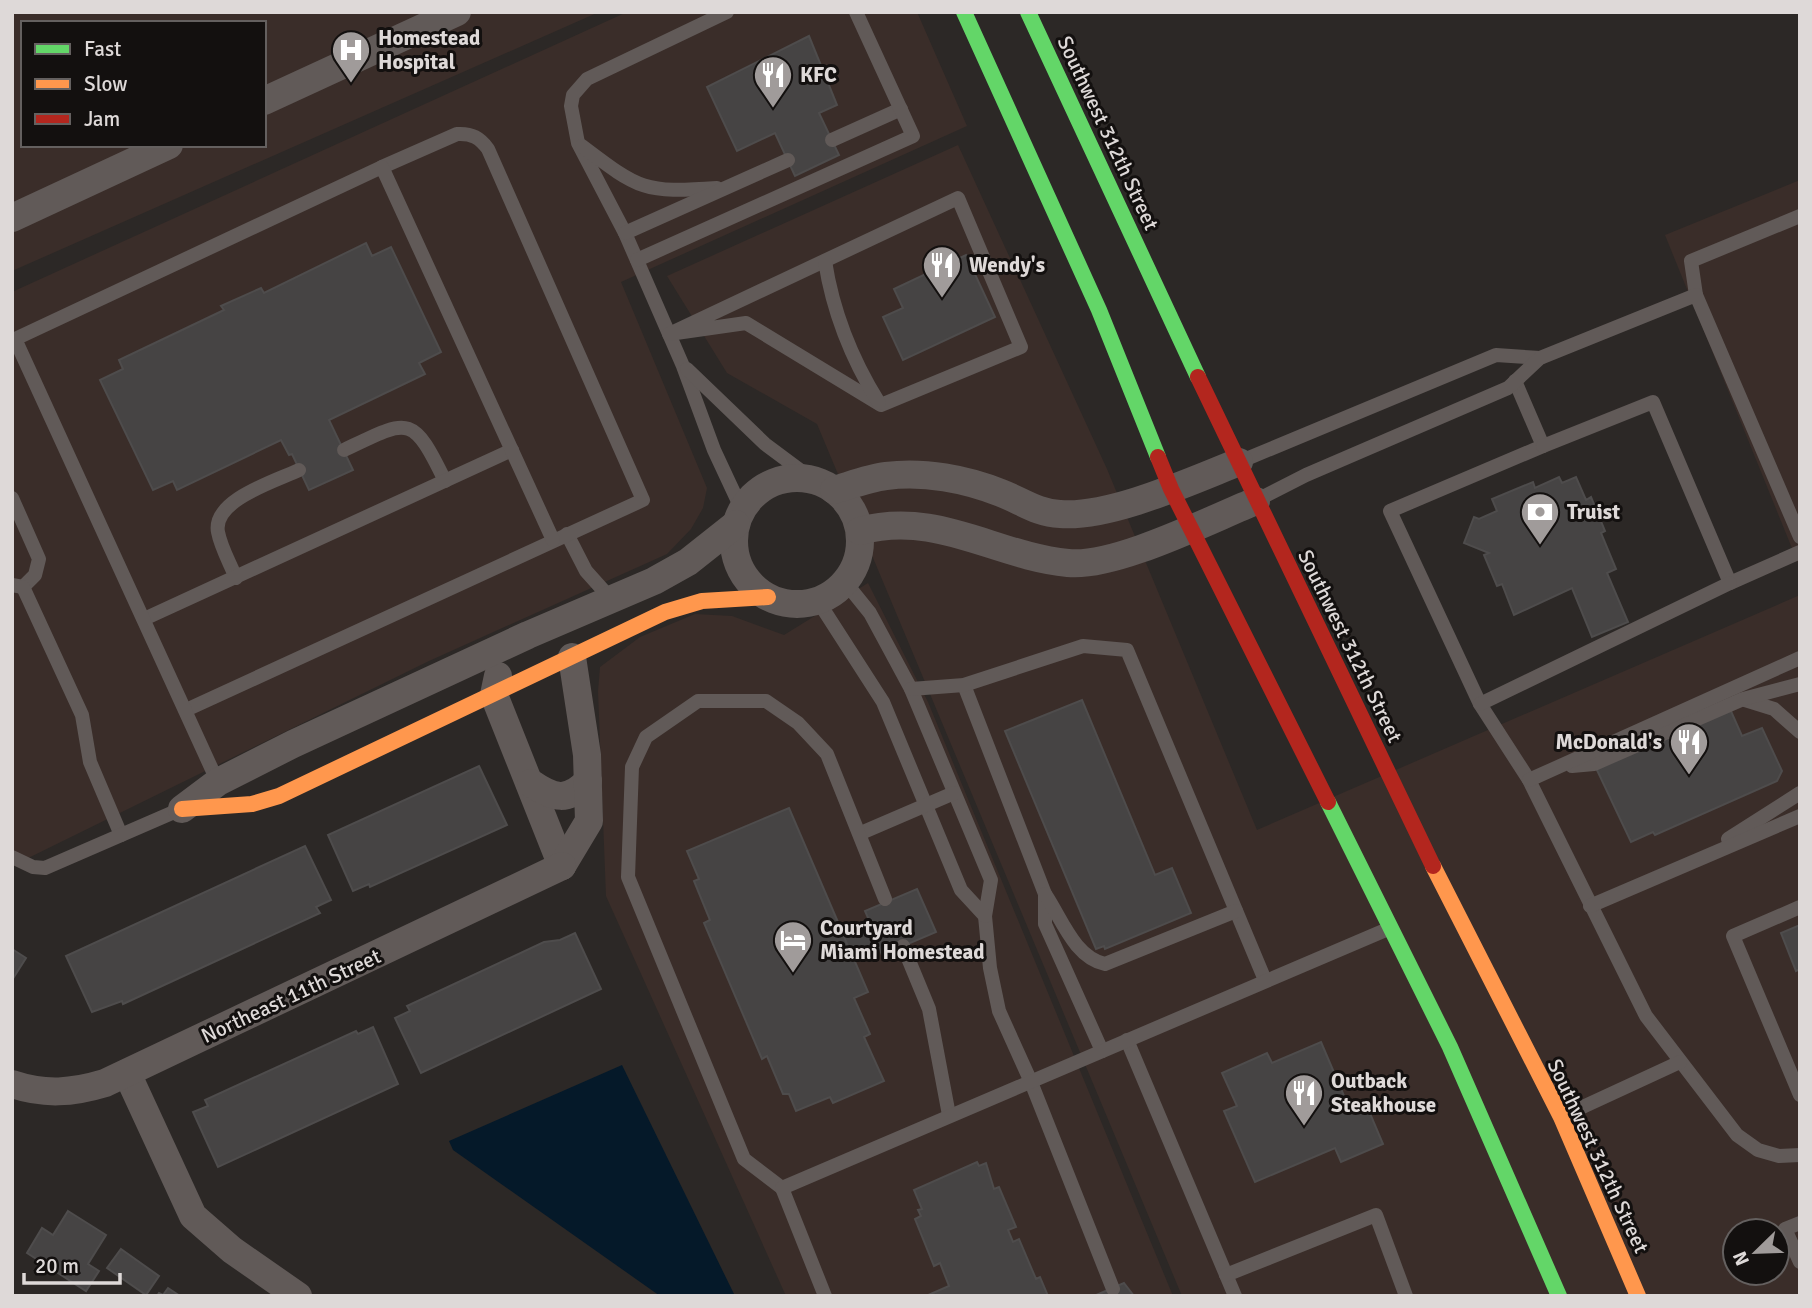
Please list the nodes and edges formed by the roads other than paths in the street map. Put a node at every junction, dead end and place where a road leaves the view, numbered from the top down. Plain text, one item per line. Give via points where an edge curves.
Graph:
1 (457, 12) edge
2 (727, 12) edge
3 (856, 12) edge
4 (964, 12) edge
5 (1028, 12) edge
6 (266, 100) edge
7 (901, 109) junction
8 (832, 140) dead end
9 (578, 144) junction
10 (165, 147) edge
11 (788, 160) dead end
12 (382, 167) junction
13 (728, 187) junction
14 (1800, 216) edge
15 (12, 218) edge
16 (625, 233) junction
17 (637, 260) junction
18 (825, 261) junction
19 (1696, 295) junction
20 (669, 334) junction
21 (1541, 358) junction
22 (683, 366) junction
23 (1515, 382) junction
24 (881, 405) junction
25 (1543, 446) junction
26 (344, 450) dead end
27 (512, 450) junction
28 (1238, 462) junction
29 (299, 470) dead end
30 (445, 481) junction
31 (823, 485) junction
32 (1171, 489) junction
33 (12, 498) edge
34 (1256, 501) junction
35 (739, 517) junction
36 (1189, 528) junction
37 (860, 531) junction
38 (567, 534) junction
39 (1800, 537) edge
40 (553, 540) junction
41 (1800, 552) edge
42 (236, 578) junction
43 (845, 582) junction
44 (1730, 583) junction
45 (18, 586) edge
46 (768, 597) junction
47 (612, 600) junction
48 (818, 601) junction
49 (144, 619) junction
50 (528, 635) junction
51 (572, 657) junction
52 (1800, 658) edge
53 (1800, 684) edge
54 (964, 685) junction
55 (911, 690) junction
56 (494, 695) junction
57 (1743, 699) junction
58 (1480, 704) junction
59 (186, 710) junction
60 (1800, 732) edge
61 (1556, 768) junction
62 (1529, 780) junction
63 (588, 781) junction
64 (531, 783) junction
65 (954, 793) junction
66 (1800, 793) edge
67 (223, 794) junction
68 (926, 805) junction
69 (182, 808) joint
70 (1800, 816) edge
71 (861, 833) junction
72 (121, 835) junction
73 (12, 857) edge
74 (1691, 863) junction
75 (562, 866) junction
76 (1045, 894) junction
77 (885, 899) dead end
78 (1590, 906) junction
79 (1800, 908) edge
80 (1236, 911) junction
81 (985, 916) junction
82 (1389, 929) junction
83 (903, 946) dead end
84 (1265, 981) junction
85 (1127, 1040) junction
86 (1102, 1051) junction
87 (1681, 1062) junction
88 (128, 1073) junction
89 (1031, 1082) junction
90 (12, 1084) edge
91 (1800, 1095) edge
92 (949, 1115) junction
93 (1561, 1117) junction
94 (1800, 1155) edge
95 (782, 1188) junction
96 (1800, 1223) edge
97 (1800, 1262) edge
98 (1226, 1275) junction
99 (1113, 1289) dead end
100 (298, 1296) edge
101 (825, 1296) edge
102 (1234, 1296) edge
103 (1406, 1296) edge
104 (1559, 1296) edge
105 (1638, 1296) edge

1 - 6 street
2 - 9 lane via 587,79 573,94 571,106
3 - 7 lane
4 - 32 main road via 1099,310
5 - 28 main road, Southwest 312th Street
7 - 8 lane
7 - 17 lane via 913,136
9 - 13 lane via 643,188 664,192
9 - 16 lane
10 - 15 street
11 - 13 lane
12 - 27 lane
12 - 38 lane via 457,134 481,139 488,149 643,500
12 - 49 lane via 15,339
13 - 16 lane
14 - 19 lane via 1691,261
16 - 17 lane
17 - 20 lane
18 - 20 lane
18 - 24 lane via 844,336
18 - 24 lane via 958,198 1021,347
19 - 21 lane
19 - 39 lane
20 - 22 lane
20 - 24 lane via 746,323
21 - 23 lane
21 - 28 lane via 1496,355
22 - 31 lane via 765,444
22 - 35 lane
23 - 25 lane
23 - 34 lane via 1306,474
25 - 44 lane via 1653,402
25 - 58 lane via 1390,511
26 - 30 lane via 389,428 404,427 426,441
27 - 30 lane
27 - 40 lane
28 - 32 street
28 - 34 main road, Southwest 312th Street
29 - 42 lane via 242,496 220,514 218,530
30 - 42 lane
31 - 32 street via 886,476 933,476 968,481 1037,511 1062,515 1091,513
31 - 35 street via 796,477 765,486
31 - 37 street via 846,502
32 - 36 main road
33 - 45 lane via 39,559 35,575
34 - 36 street
34 - 93 main road, Southwest 312th Street via 1472,947
35 - 46 street via 735,548 742,571
35 - 47 street via 688,562
36 - 37 street via 1116,556 1070,564 937,528 888,523
36 - 82 main road
37 - 43 street via 857,558
38 - 40 lane
38 - 47 lane via 586,570
40 - 59 lane
41 - 44 lane
42 - 49 lane
43 - 48 street
43 - 55 lane via 870,613
44 - 58 lane
45 - 72 lane via 82,715 90,762
46 - 48 street via 784,603
46 - 51 main road via 683,605
47 - 50 street
48 - 68 lane via 883,702
49 - 59 lane
50 - 56 street via 501,669
50 - 67 street via 293,744
51 - 56 main road
51 - 63 street
52 - 61 lane
53 - 57 lane
54 - 55 lane
54 - 76 lane
54 - 80 lane via 1083,646 1127,650
55 - 65 lane
56 - 64 street
56 - 67 main road via 279,796 252,804
57 - 60 lane via 1774,709
57 - 61 lane via 1594,764
58 - 62 lane
59 - 67 lane
61 - 62 lane
62 - 78 lane
63 - 64 street via 577,793 563,798
63 - 75 street via 589,821
64 - 75 street
65 - 68 lane
65 - 81 lane via 991,880
66 - 74 lane
67 - 69 street
68 - 71 lane
68 - 81 lane via 961,890
69 - 72 lane
70 - 74 lane
71 - 77 lane
71 - 95 lane via 828,754 798,723 766,701 698,701 646,737 632,767 628,877 744,1159
72 - 73 lane via 45,868
74 - 78 lane
75 - 88 street, Northeast 11th Street
76 - 80 lane via 1076,946 1091,961 1105,964
76 - 86 lane via 1045,924
78 - 87 lane via 1646,1016
79 - 91 lane via 1733,936
80 - 84 lane
81 - 89 lane via 999,1011
82 - 84 lane
82 - 104 main road via 1450,1047
83 - 92 lane via 929,1009
84 - 85 lane
85 - 86 lane
85 - 98 lane
86 - 89 lane
87 - 93 lane
87 - 94 lane via 1737,1135 1758,1150
88 - 90 street, Northeast 11th Street via 66,1092 30,1091
88 - 100 street via 193,1216
89 - 92 lane
89 - 99 lane
92 - 95 lane
93 - 105 main road, Southwest 312th Street
95 - 101 lane
96 - 97 lane via 1785,1229
98 - 102 lane
98 - 103 lane via 1377,1215

